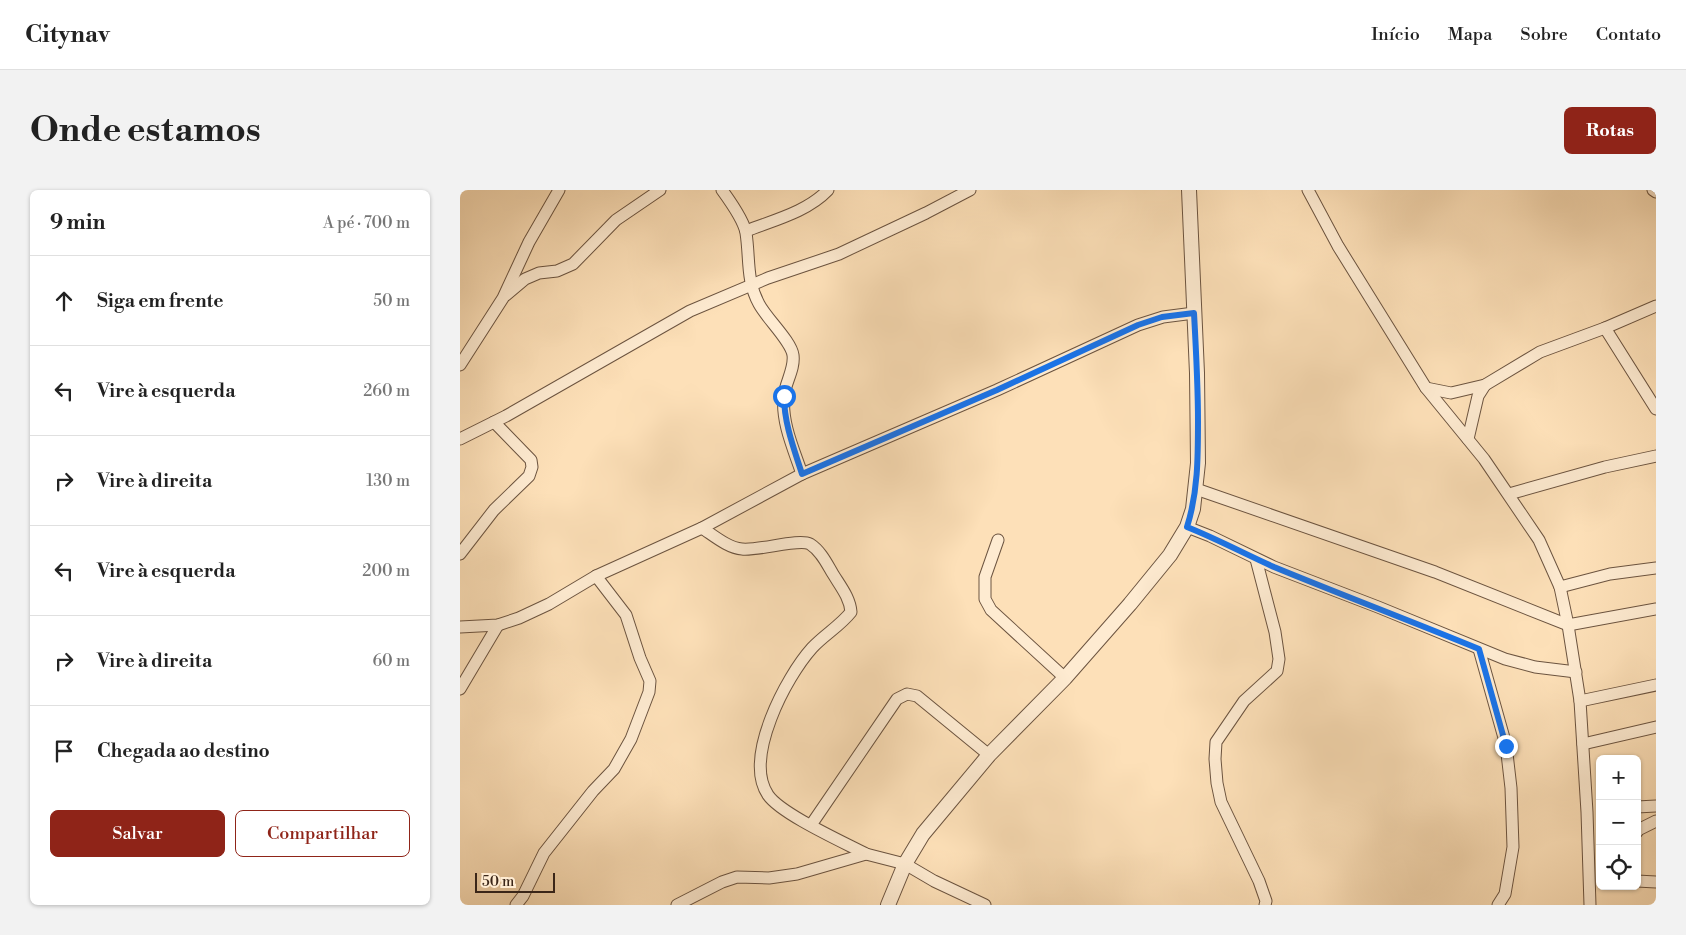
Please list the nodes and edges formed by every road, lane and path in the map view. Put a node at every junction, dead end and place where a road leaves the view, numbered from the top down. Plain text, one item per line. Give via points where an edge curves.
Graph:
1 (559, 190) edge
2 (660, 190) edge
3 (722, 190) edge
4 (828, 190) edge
5 (970, 190) edge
6 (1189, 190) edge
7 (1308, 190) edge
8 (746, 232) junction
9 (751, 285) junction
10 (503, 298) junction
11 (1656, 306) edge
12 (1194, 313) junction
13 (1605, 328) junction
14 (460, 366) edge
15 (1485, 385) junction
16 (1426, 388) junction
17 (1656, 409) edge
18 (494, 422) junction
19 (460, 439) edge
20 (1468, 439) junction
21 (1656, 456) edge
22 (802, 474) junction
23 (1196, 489) junction
24 (1509, 494) junction
25 (1187, 527) junction
26 (702, 528) junction
27 (998, 540) dead end
28 (460, 554) edge
29 (1256, 559) junction
30 (1656, 568) edge
31 (596, 576) junction
32 (1560, 587) junction
33 (1656, 609) edge
34 (462, 624) edge
35 (498, 625) junction
36 (1568, 625) junction
37 (1479, 649) junction
38 (1576, 672) junction
39 (1066, 678) junction
40 (1656, 685) edge
41 (460, 689) edge
42 (1580, 701) junction
43 (1656, 726) edge
44 (1583, 744) junction
45 (989, 755) junction
46 (1656, 806) edge
47 (1641, 808) edge
48 (1596, 811) edge
49 (1587, 812) junction
50 (1656, 821) edge
51 (811, 825) junction
52 (1641, 828) edge
53 (866, 854) junction
54 (905, 864) junction
55 (1641, 881) edge
56 (1656, 882) edge
57 (1595, 888) edge
58 (699, 900) edge
59 (516, 905) edge
60 (677, 905) edge
61 (888, 905) edge
62 (985, 905) edge
63 (1265, 905) edge
64 (1498, 905) edge
65 (1590, 905) edge

1 - 10 street via 528,242
2 - 10 street via 616,220 573,264 526,279
3 - 8 street
4 - 8 street via 806,208
5 - 9 street via 839,254
6 - 12 street
7 - 16 street via 1338,246
8 - 9 street
9 - 18 street via 690,311
9 - 22 street via 759,305 793,355 784,410
10 - 14 street
11 - 13 street
12 - 22 street via 1162,317 1138,325
12 - 23 street via 1198,427
13 - 15 street via 1540,352
13 - 17 street
15 - 16 street via 1451,393
15 - 20 street via 1478,396
16 - 20 street
18 - 19 street
18 - 28 street via 531,460 531,472 494,510
20 - 24 street
21 - 24 street
22 - 26 street
23 - 25 street
23 - 36 street via 1435,572
24 - 32 street via 1539,540
25 - 29 street
25 - 39 street via 1170,555
26 - 31 street
26 - 51 street via 741,549 809,543 820,553 850,602 851,612 812,648 784,689 763,741 761,772 769,796
27 - 39 street via 985,577 985,599 991,610
29 - 37 street
29 - 63 street via 1275,632 1279,659 1277,671 1244,701 1216,742 1215,759 1222,802 1259,881
30 - 32 street via 1610,574
31 - 35 street via 549,604
31 - 59 street via 626,616 650,681 649,692 631,739 614,769 544,852
32 - 36 street
33 - 36 street
34 - 35 street
35 - 41 street
36 - 38 street
37 - 38 street via 1519,663
37 - 64 street via 1506,746 1511,788 1513,847 1506,894
38 - 42 street
39 - 45 street
40 - 42 street
42 - 44 street
43 - 44 street
44 - 49 street
45 - 51 street via 916,696 907,694 897,699
45 - 54 street via 923,834
46 - 47 street
48 - 49 street
49 - 57 street
50 - 52 street
51 - 53 street
53 - 54 street
53 - 58 street via 797,874 769,878 736,877
54 - 61 street
54 - 62 street
55 - 56 street
57 - 65 street
58 - 60 street

